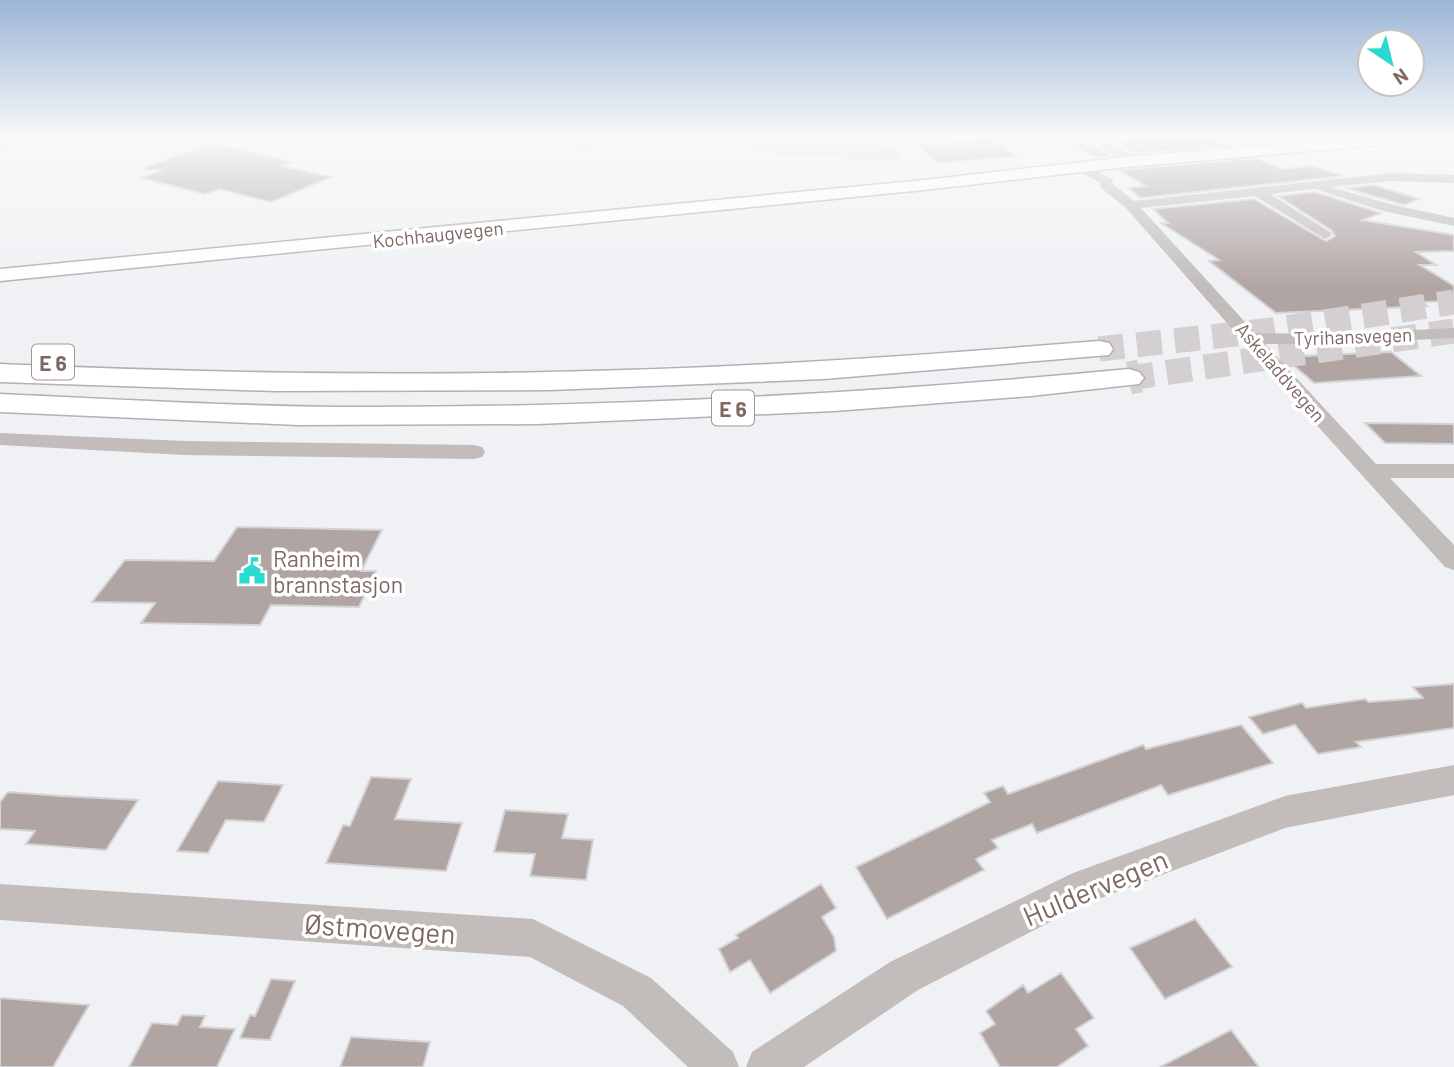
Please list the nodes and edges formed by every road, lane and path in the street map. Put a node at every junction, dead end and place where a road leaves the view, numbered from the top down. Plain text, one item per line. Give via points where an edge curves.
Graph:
1 (889, 188) edge
2 (1109, 188) edge
3 (1296, 188) edge
4 (1318, 188) edge
5 (1258, 192) junction
6 (1130, 205) junction
7 (1454, 222) edge
8 (1325, 235) dead end
9 (0, 275) edge
10 (1454, 333) edge
11 (1251, 338) junction
12 (1099, 349) tunnel mouth
13 (0, 355) edge
14 (0, 373) edge
15 (1129, 378) tunnel mouth
16 (103, 379) junction
17 (0, 403) edge
18 (0, 439) edge
19 (474, 452) dead end
20 (1372, 471) junction
21 (1454, 471) edge
22 (1454, 561) edge
23 (1454, 780) edge
24 (0, 902) edge
25 (718, 1067) edge
26 (767, 1067) edge

1 - 9 main road, Kochhaugvegen
2 - 6 street, Askeladdvegen
3 - 5 street
4 - 7 street
5 - 6 street
5 - 8 street
6 - 11 street, Askeladdvegen
10 - 11 street, Tyrihansvegen
11 - 20 street, Askeladdvegen
12 - 16 highway, E 6 via 848,368 569,381 338,385
13 - 16 highway, E 6 via 68,364
14 - 16 highway, E 6
15 - 17 highway, E 6 via 837,403 512,415 337,415
18 - 19 street
20 - 21 street
20 - 22 street, Askeladdvegen
23 - 26 street, Huldervegen via 1285,812 1073,891 904,976
24 - 25 street, Østmovegen via 533,938 637,992

